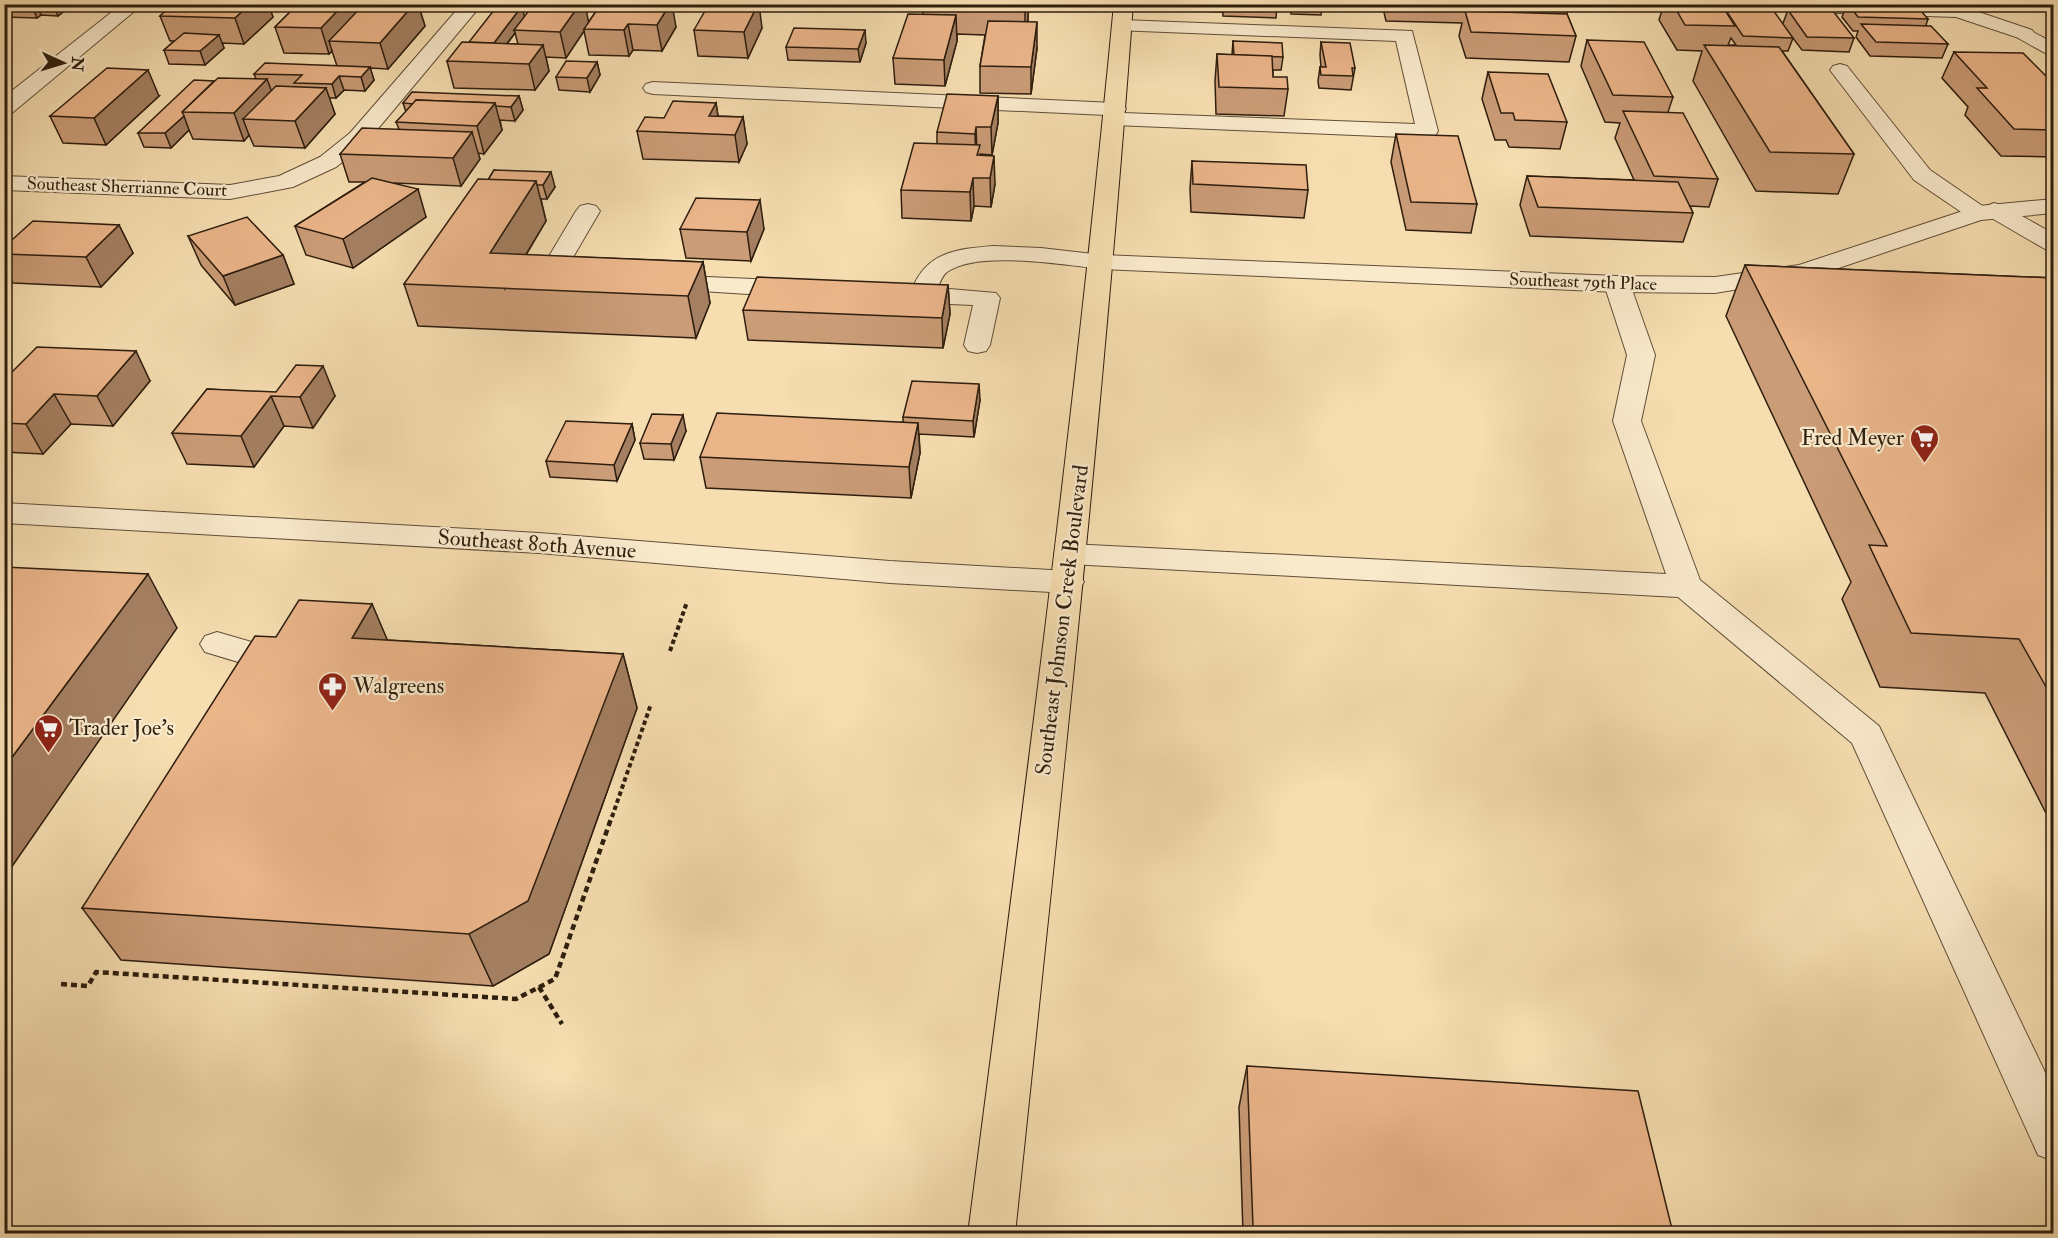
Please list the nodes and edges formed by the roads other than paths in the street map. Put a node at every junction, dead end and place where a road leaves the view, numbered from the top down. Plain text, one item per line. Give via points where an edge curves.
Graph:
1 (134, 4) edge
2 (473, 4) edge
3 (1124, 4) edge
4 (1746, 4) edge
5 (1122, 26) junction
6 (2054, 52) edge
7 (1840, 70) dead end
8 (653, 88) dead end
9 (4, 108) edge
10 (1114, 114) junction
11 (4, 183) edge
12 (2054, 206) edge
13 (588, 211) dead end
14 (1986, 211) junction
15 (2054, 244) edge
16 (1102, 262) junction
17 (596, 280) edge
18 (643, 282) edge
19 (1617, 284) junction
20 (818, 290) edge
21 (876, 293) edge
22 (923, 295) junction
23 (977, 345) dead end
24 (4, 513) edge
25 (1069, 568) junction
26 (1686, 586) junction
27 (217, 644) dead end
28 (317, 667) edge
29 (2054, 1140) edge
30 (991, 1233) edge

1 - 9 street
2 - 11 street, Southeast Sherrianne Court via 358,138 328,162 285,182 230,192
3 - 5 main road, Southeast Johnson Creek Boulevard
4 - 6 street via 1959,12 2025,34
5 - 10 main road, Southeast Johnson Creek Boulevard
5 - 10 street via 1404,35 1427,131
7 - 14 street via 1922,175
8 - 10 street
10 - 16 main road, Southeast Johnson Creek Boulevard
12 - 14 street, Southeast 79th Place
13 - 17 street via 549,278
14 - 15 street
14 - 19 street, Southeast 79th Place via 1803,272 1715,285
16 - 19 street, Southeast 79th Place
16 - 22 street, Southeast 79th Place via 971,255 936,268
16 - 25 main road, Southeast Johnson Creek Boulevard
18 - 20 street
19 - 26 street via 1641,354 1627,421
21 - 22 street
22 - 23 street via 987,298
24 - 25 street, Southeast 80th Avenue via 540,543 890,572
25 - 26 street, Southeast 80th Avenue
25 - 30 main road, Southeast Johnson Creek Boulevard
26 - 29 street via 1866,735
27 - 28 street via 285,665

